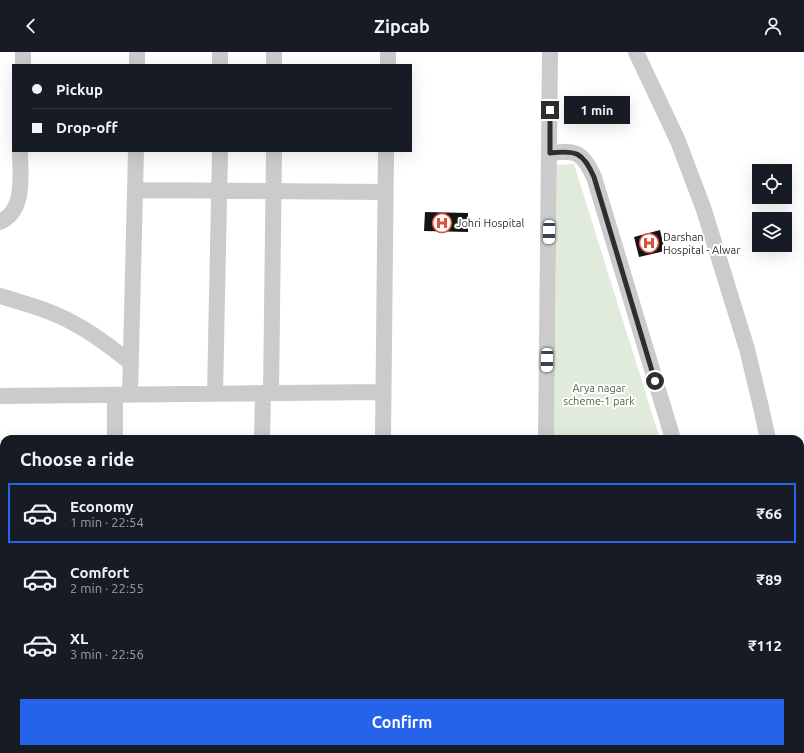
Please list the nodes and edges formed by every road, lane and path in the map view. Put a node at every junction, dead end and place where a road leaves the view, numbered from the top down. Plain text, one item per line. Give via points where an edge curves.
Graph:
1 (23, 52) edge
2 (137, 52) edge
3 (220, 52) edge
4 (274, 52) edge
5 (388, 52) edge
6 (550, 52) edge
7 (636, 52) edge
8 (23, 64) edge
9 (137, 64) edge
10 (220, 64) edge
11 (274, 64) edge
12 (388, 64) edge
13 (20, 152) edge
14 (136, 152) edge
15 (220, 152) edge
16 (274, 152) edge
17 (386, 152) edge
18 (550, 153) junction
19 (135, 190) junction
20 (219, 190) junction
21 (273, 191) junction
22 (386, 192) junction
23 (0, 222) edge
24 (0, 296) edge
25 (131, 363) junction
26 (383, 392) junction
27 (267, 393) junction
28 (215, 394) junction
29 (123, 395) junction
30 (0, 396) edge
31 (116, 435) edge
32 (262, 435) edge
33 (382, 435) edge
34 (546, 435) edge
35 (672, 435) edge
36 (767, 435) edge

1 - 8 street
2 - 9 street
3 - 10 street
4 - 11 street
5 - 12 street
6 - 18 street
7 - 36 street via 678,142 704,210 750,362
13 - 23 street via 19,199 8,219
14 - 19 street
15 - 20 street
16 - 21 street
17 - 22 street
18 - 34 street
18 - 35 street via 577,154 587,162 594,177
19 - 20 street
19 - 25 street
20 - 21 street
20 - 28 street
21 - 22 street
21 - 27 street
22 - 26 street
24 - 25 street via 48,311 70,322 93,335
25 - 29 street
26 - 27 street
26 - 33 street
27 - 28 street
27 - 32 street
28 - 29 street
29 - 30 street
29 - 31 street

